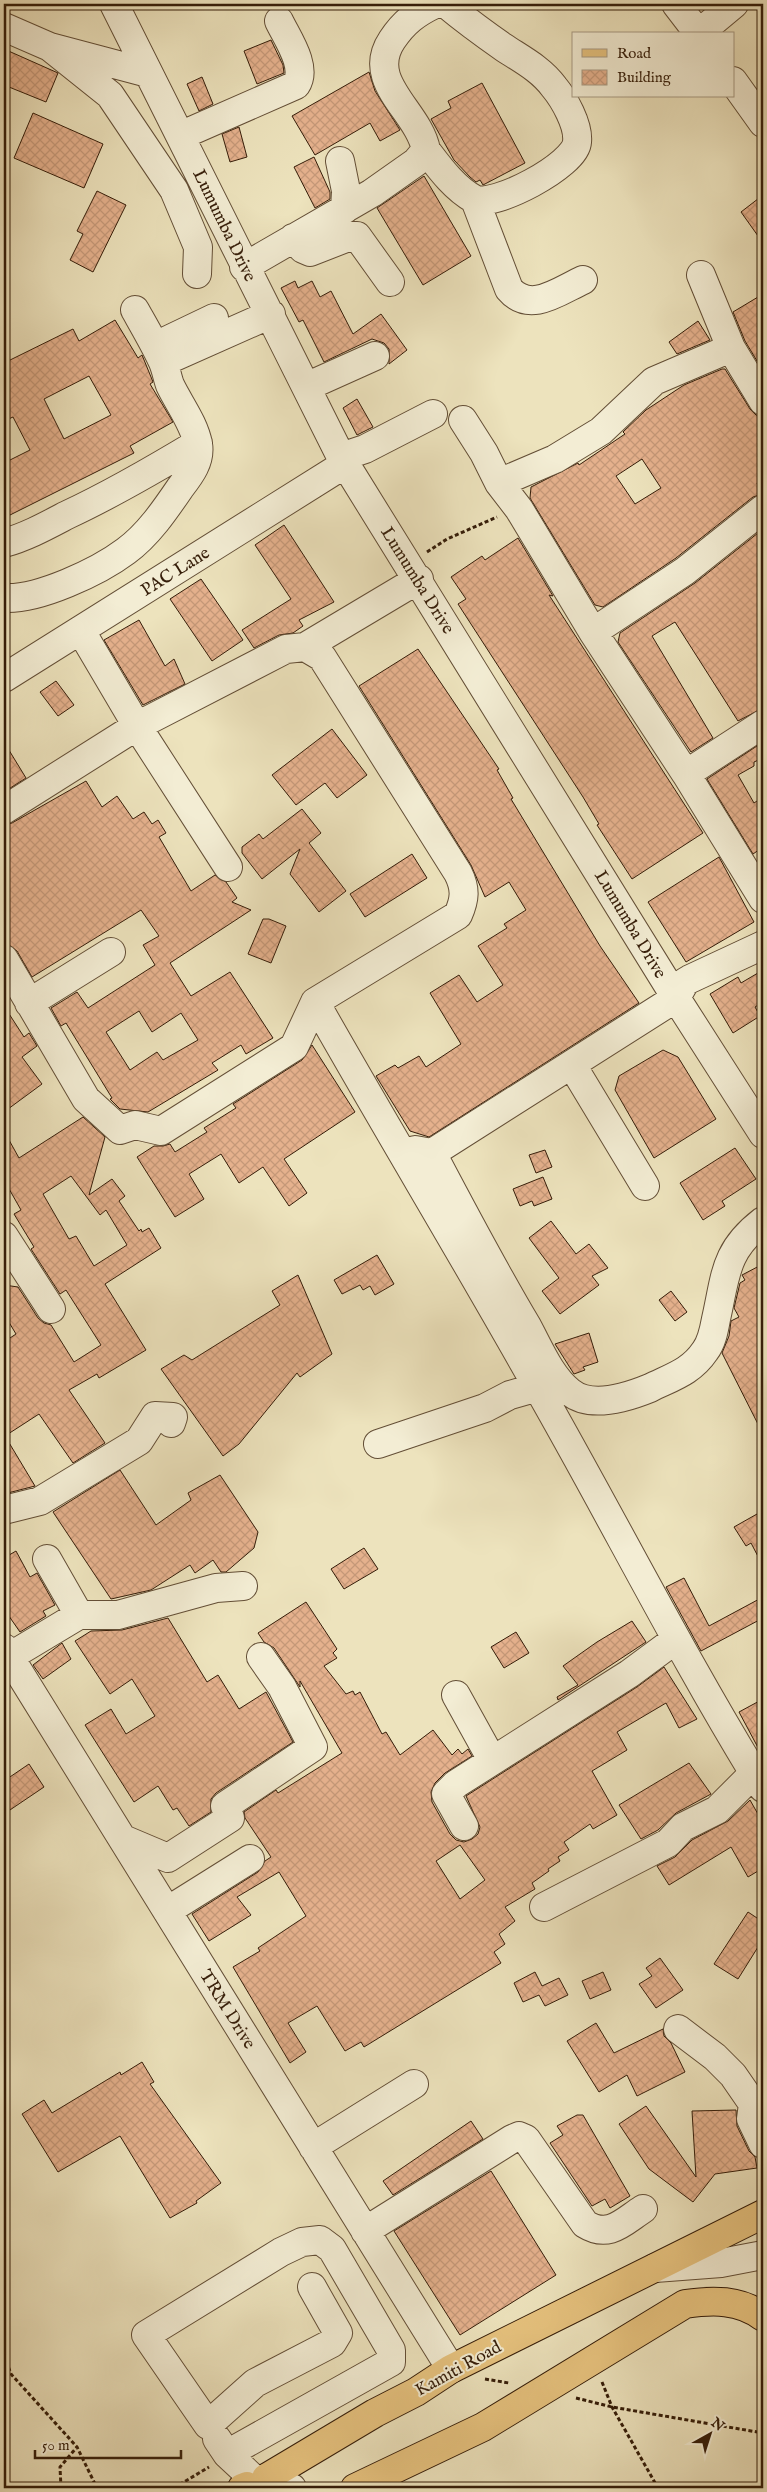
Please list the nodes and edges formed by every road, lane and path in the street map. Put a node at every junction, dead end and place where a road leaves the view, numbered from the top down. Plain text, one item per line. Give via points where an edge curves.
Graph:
1 (114, 4) edge
2 (435, 4) edge
3 (446, 4) edge
4 (676, 4) edge
5 (734, 4) edge
6 (279, 21) dead end
7 (4, 27) edge
8 (697, 32) edge
9 (701, 32) edge
10 (50, 47) junction
11 (148, 73) junction
12 (734, 82) edge
13 (763, 122) edge
14 (182, 135) junction
15 (426, 150) junction
16 (340, 161) dead end
17 (475, 200) junction
18 (345, 209) junction
19 (293, 238) junction
20 (244, 267) junction
21 (197, 274) dead end
22 (700, 274) dead end
23 (583, 280) dead end
24 (390, 282) dead end
25 (135, 310) dead end
26 (271, 314) junction
27 (214, 318) dead end
28 (731, 348) junction
29 (159, 354) junction
30 (375, 356) dead end
31 (306, 387) junction
32 (763, 401) edge
33 (433, 414) dead end
34 (464, 420) dead end
35 (198, 443) junction
36 (343, 460) junction
37 (499, 483) junction
38 (519, 509) junction
39 (763, 509) edge
40 (4, 543) edge
41 (414, 572) junction
42 (4, 598) edge
43 (81, 631) junction
44 (593, 632) junction
45 (305, 647) junction
46 (4, 678) edge
47 (763, 724) edge
48 (137, 726) junction
49 (686, 774) junction
50 (4, 810) edge
51 (228, 867) dead end
52 (763, 899) edge
53 (763, 945) edge
54 (110, 952) dead end
55 (4, 959) edge
56 (676, 998) junction
57 (315, 1002) junction
58 (29, 1003) junction
59 (572, 1065) junction
60 (763, 1134) edge
61 (396, 1147) junction
62 (432, 1154) junction
63 (645, 1186) dead end
64 (763, 1221) edge
65 (4, 1236) edge
66 (51, 1309) dead end
67 (538, 1387) junction
68 (171, 1424) dead end
69 (378, 1444) dead end
70 (4, 1510) edge
71 (47, 1560) dead end
72 (243, 1586) dead end
73 (79, 1615) junction
74 (675, 1640) junction
75 (6, 1653) edge
76 (261, 1657) dead end
77 (456, 1695) dead end
78 (492, 1760) junction
79 (759, 1781) edge
80 (464, 1826) dead end
81 (122, 1839) junction
82 (250, 1859) dead end
83 (544, 1907) dead end
84 (167, 1910) junction
85 (678, 2029) dead end
86 (414, 2084) dead end
87 (763, 2144) edge
88 (313, 2147) junction
89 (643, 2209) dead end
90 (763, 2214) edge
91 (365, 2231) junction
92 (763, 2255) edge
93 (655, 2268) junction
94 (312, 2287) dead end
95 (402, 2291) junction
96 (370, 2312) junction
97 (763, 2317) edge
98 (4, 2355) edge
99 (592, 2360) junction
100 (461, 2364) junction
101 (544, 2390) junction
102 (612, 2407) junction
103 (208, 2425) junction
104 (763, 2433) edge
105 (77, 2447) junction
106 (226, 2454) junction
107 (251, 2484) edge
108 (61, 2488) edge
109 (97, 2488) edge
110 (292, 2488) edge
111 (355, 2488) edge
112 (658, 2488) edge

1 - 11 street, Lumumba Drive
2 - 15 street via 416,13 401,26 388,46 384,67 387,82 409,114
3 - 17 street via 539,70 566,106 578,143 570,156 528,186 487,201
4 - 8 street
5 - 9 street
6 - 14 street via 301,68 296,84
7 - 10 street
10 - 11 street
10 - 21 street via 110,95 174,190 198,247
11 - 14 street, Lumumba Drive
12 - 13 street
14 - 20 street, Lumumba Drive
15 - 17 street via 444,173
15 - 18 street via 416,162
16 - 18 street via 346,191
17 - 23 street via 509,289 516,297 534,302
18 - 19 street
19 - 20 street
19 - 24 street via 310,252 357,236
20 - 26 street, Lumumba Drive
22 - 28 street
25 - 29 street
26 - 29 street
26 - 31 street, Lumumba Drive
27 - 29 street
28 - 32 street
28 - 37 street via 654,381 601,431 555,459
29 - 35 street
30 - 31 street
31 - 36 street, Lumumba Drive
33 - 36 street, PAC Lane
34 - 37 street
35 - 40 street via 93,503
35 - 42 street via 194,468 164,512 127,550 105,565 55,588 20,599
36 - 41 street, Lumumba Drive
36 - 43 street, PAC Lane
37 - 38 street
38 - 41 path via 447,539
38 - 44 street
39 - 44 street via 685,571
41 - 45 street
41 - 56 street, Lumumba Drive
43 - 46 street, PAC Lane
43 - 48 street
44 - 49 street
45 - 48 street via 286,649
45 - 57 street via 322,657 458,873 464,899 458,915
47 - 49 street
48 - 50 street
48 - 51 street
49 - 52 street
53 - 56 street via 685,982
54 - 58 street
55 - 58 street
56 - 59 street
56 - 60 street, Lumumba Drive
57 - 58 street via 294,1047 161,1131 135,1125 122,1138 86,1099
57 - 61 street
59 - 62 street
59 - 63 street
61 - 62 street
61 - 67 street
62 - 64 street via 490,1266 555,1376 571,1393 590,1400 605,1400 642,1391 694,1367 707,1349 714,1331 722,1283 730,1260 738,1244
65 - 66 street
67 - 69 street via 510,1394 485,1408
67 - 74 street
68 - 70 street via 173,1416 155,1416 139,1441 40,1501
71 - 73 street
72 - 73 street via 216,1588 118,1615
73 - 75 street
74 - 78 street via 628,1674
74 - 79 street
75 - 81 street, TRM Drive
76 - 81 street via 282,1687 313,1747 225,1806 230,1818 168,1858
77 - 78 street
78 - 80 street via 446,1794
79 - 83 street via 717,1810 683,1827 668,1843
81 - 84 street, TRM Drive
82 - 84 street
84 - 88 street, TRM Drive
85 - 87 street via 733,2075 753,2104 751,2119
86 - 88 street
88 - 91 street, TRM Drive
89 - 91 street via 610,2231 592,2229 585,2224 526,2138 520,2136
90 - 93 main road, Kamiti Road
91 - 95 street, TRM Drive
92 - 93 street, Kamiti Road
93 - 100 main road, Kamiti Road
94 - 103 street via 338,2333 332,2343 255,2383
95 - 96 street
95 - 100 street, TRM Drive
96 - 103 street via 332,2249 320,2240 302,2242 281,2252 146,2334
96 - 106 street via 391,2350 391,2362
97 - 99 main road via 753,2309 714,2300 685,2304
98 - 105 path via 11,2374
99 - 101 main road
99 - 102 path
100 - 101 path via 482,2378
100 - 107 main road, Kamiti Road
101 - 102 path
101 - 111 main road via 483,2427
102 - 104 path
102 - 112 path
103 - 106 street
105 - 108 path via 60,2467
105 - 109 path
106 - 107 street
107 - 110 street

